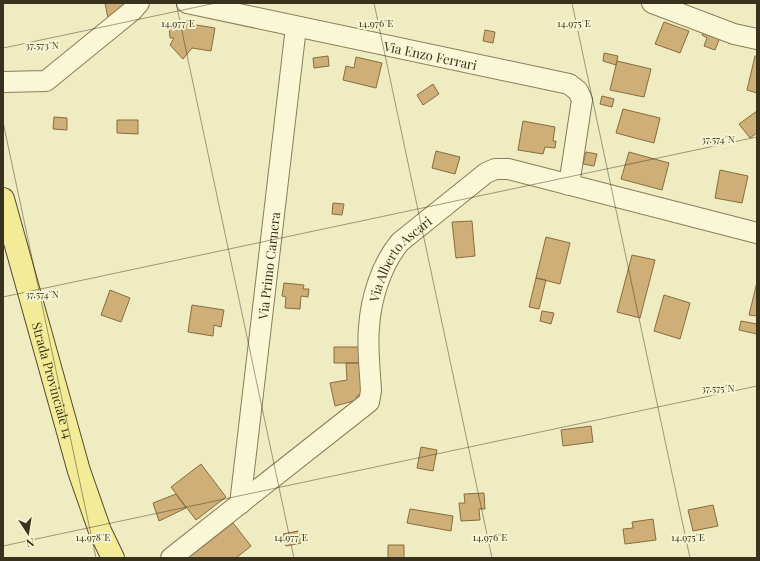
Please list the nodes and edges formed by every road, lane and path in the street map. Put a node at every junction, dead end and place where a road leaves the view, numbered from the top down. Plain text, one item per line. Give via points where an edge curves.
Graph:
1 (138, 3) edge
2 (187, 3) edge
3 (652, 3) edge
4 (296, 27) junction
5 (757, 39) edge
6 (3, 82) edge
7 (569, 185) junction
8 (3, 199) edge
9 (757, 233) edge
10 (240, 504) junction
11 (113, 558) edge
12 (171, 558) edge

1 - 6 street via 132,11 46,81
2 - 4 street, Via Enzo Ferrari
3 - 5 street via 734,34
4 - 7 street, Via Enzo Ferrari via 569,84 578,90 582,100
4 - 10 street, Via Primo Carnera
7 - 9 street, Via Alberto Ascari
7 - 10 street, Via Alberto Ascari via 508,169 495,169 486,173 400,242 390,254 376,288 369,327 369,402
8 - 11 main road, Strada Provinciale 14 via 79,472 100,531
10 - 12 street, Via Alberto Ascari

